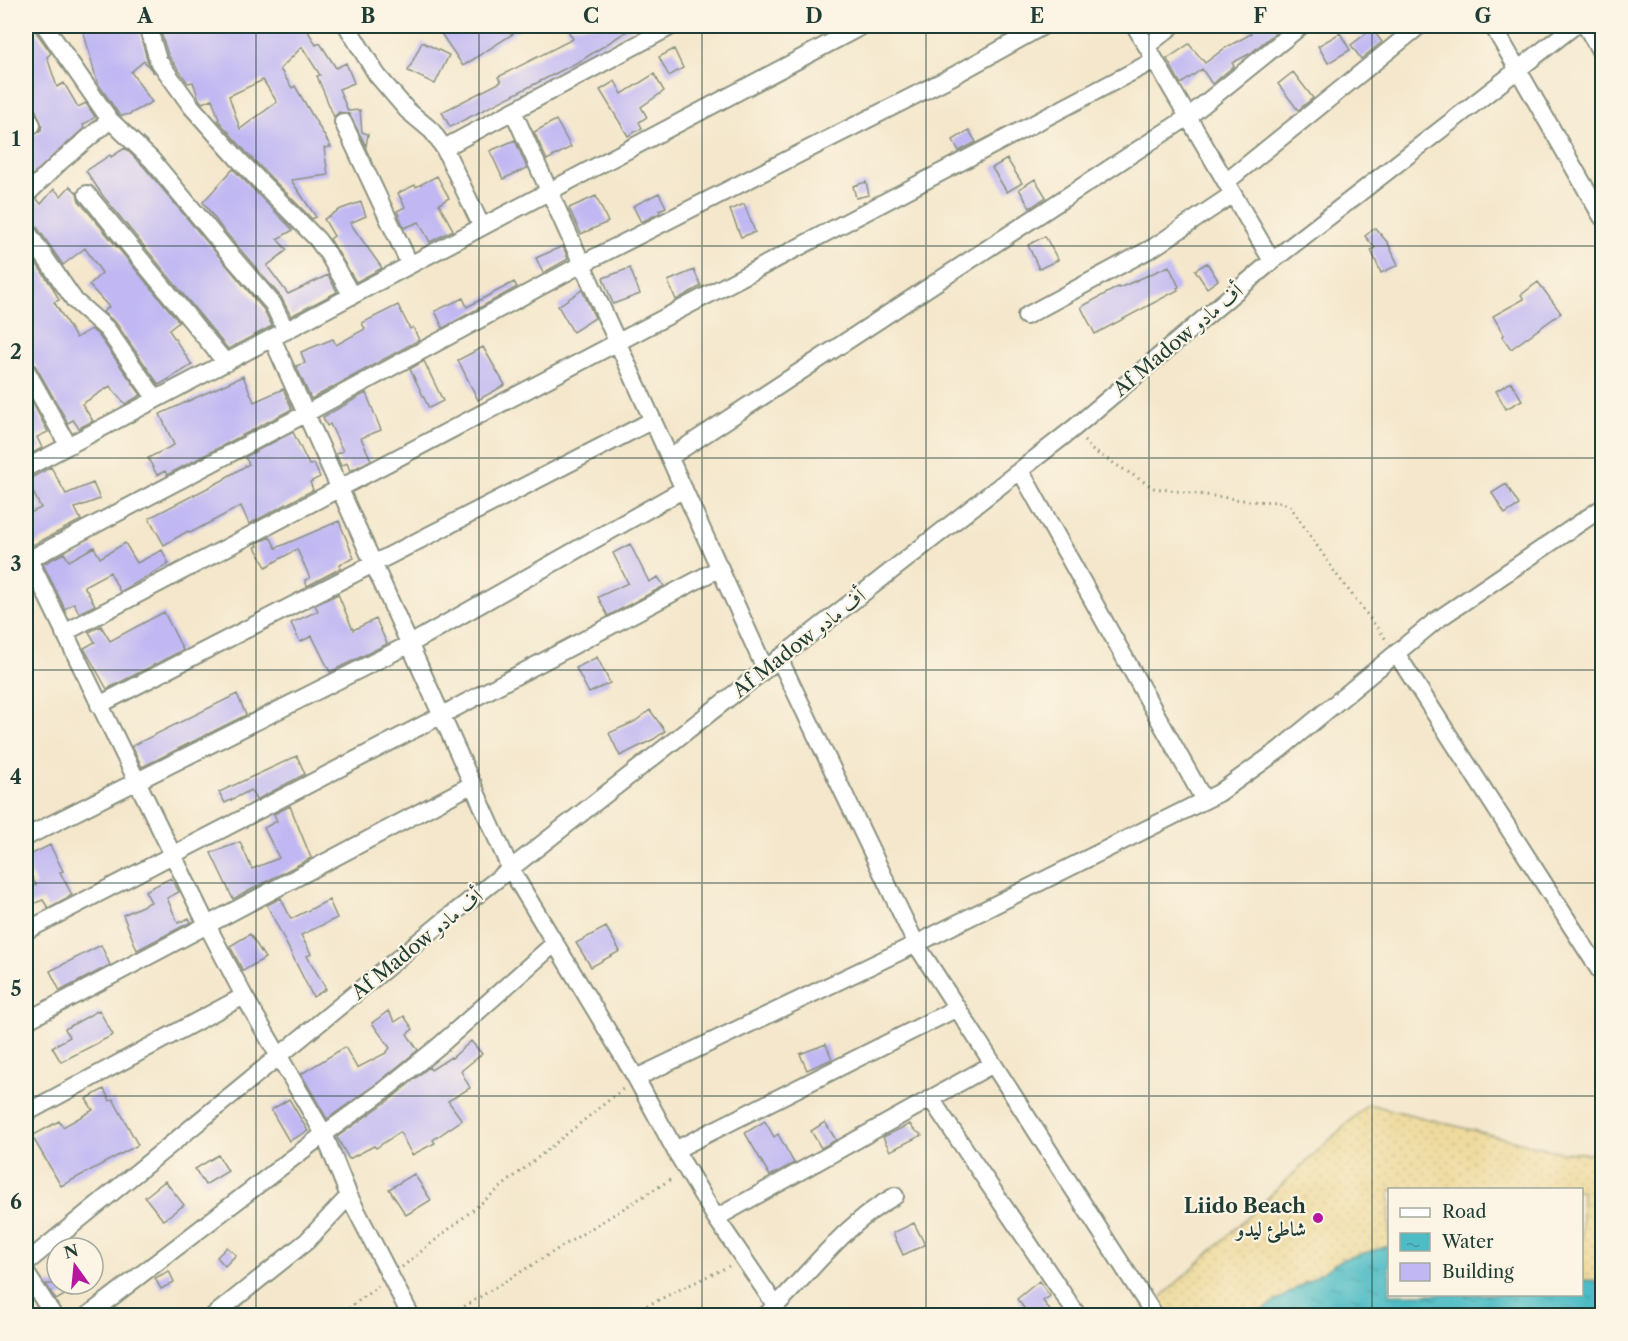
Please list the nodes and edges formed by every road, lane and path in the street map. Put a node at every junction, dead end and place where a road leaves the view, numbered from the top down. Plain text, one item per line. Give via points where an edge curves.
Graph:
1 (45, 26) edge
2 (148, 26) edge
3 (347, 26) edge
4 (672, 26) edge
5 (862, 26) edge
6 (1043, 26) edge
7 (1135, 26) edge
8 (1172, 26) edge
9 (1301, 26) edge
10 (1419, 26) edge
11 (1493, 26) edge
12 (1574, 26) edge
13 (1586, 26) edge
14 (1151, 53) junction
15 (1602, 54) edge
16 (1518, 70) junction
17 (513, 111) junction
18 (1188, 117) junction
19 (110, 120) junction
20 (343, 122) dead end
21 (444, 148) junction
22 (1229, 188) junction
23 (549, 191) junction
24 (87, 194) dead end
25 (26, 195) edge
26 (1602, 217) edge
27 (483, 227) junction
28 (26, 230) edge
29 (1272, 261) junction
30 (582, 264) junction
31 (410, 265) junction
32 (352, 296) junction
33 (1026, 316) dead end
34 (279, 335) junction
35 (618, 342) junction
36 (226, 363) junction
37 (26, 370) edge
38 (156, 399) junction
39 (307, 413) junction
40 (653, 420) junction
41 (1074, 428) junction
42 (68, 445) junction
43 (670, 458) junction
44 (26, 468) edge
45 (1020, 470) junction
46 (341, 488) junction
47 (684, 489) junction
48 (1602, 508) edge
49 (26, 558) edge
50 (375, 564) junction
51 (720, 568) junction
52 (64, 633) junction
53 (410, 644) junction
54 (1396, 653) junction
55 (779, 658) junction
56 (765, 669) junction
57 (99, 705) junction
58 (442, 715) junction
59 (136, 781) junction
60 (472, 784) junction
61 (1204, 800) junction
62 (26, 837) edge
63 (172, 855) junction
64 (511, 870) junction
65 (207, 925) junction
66 (26, 931) edge
67 (555, 943) junction
68 (916, 944) junction
69 (1602, 974) edge
70 (244, 996) junction
71 (957, 1008) junction
72 (26, 1021) edge
73 (278, 1055) junction
74 (993, 1064) junction
75 (636, 1078) junction
76 (931, 1099) junction
77 (26, 1113) edge
78 (324, 1134) junction
79 (675, 1150) junction
80 (687, 1170) junction
81 (349, 1196) junction
82 (895, 1196) dead end
83 (716, 1218) junction
84 (743, 1259) junction
85 (26, 1263) edge
86 (26, 1273) edge
87 (392, 1276) junction
88 (770, 1310) edge
89 (54, 1316) edge
90 (87, 1316) edge
91 (213, 1316) edge
92 (339, 1316) edge
93 (411, 1316) edge
94 (449, 1316) edge
95 (625, 1316) edge
96 (1078, 1316) edge
97 (1155, 1316) edge

1 - 19 street
2 - 32 street via 158,60 170,78 238,159 317,239
3 - 21 street via 377,75
4 - 17 street
5 - 23 street
6 - 30 street via 953,76
7 - 14 street
8 - 14 street
9 - 18 street
10 - 22 street
11 - 16 street
12 - 16 street, Af Madow أف مادو
13 - 15 street
14 - 18 street
14 - 35 street
16 - 26 street
16 - 29 street, Af Madow أف مادو
17 - 21 street
17 - 23 street
18 - 22 street
18 - 43 street
19 - 25 street
19 - 34 street via 152,160 273,304
20 - 31 street
21 - 27 street
22 - 29 street
22 - 33 street via 1154,247
23 - 27 street
23 - 30 street
24 - 36 street
27 - 31 street
28 - 38 street via 75,302 107,329
29 - 41 street, Af Madow أف مادو
30 - 35 street
30 - 39 street
31 - 32 street
32 - 34 street
34 - 36 street
34 - 39 street
35 - 40 street
35 - 46 street
36 - 38 street
37 - 42 street
38 - 42 street
39 - 46 street
39 - 49 street
40 - 43 street
40 - 50 street
41 - 45 street, Af Madow أف مادو
41 - 54 path via 1092,450 1154,488 1290,506
42 - 44 street
43 - 47 street
45 - 55 street, Af Madow أف مادو
45 - 61 street
46 - 50 street
46 - 52 street
47 - 51 street
47 - 53 street
48 - 54 street via 1434,622
49 - 52 street
50 - 53 street
50 - 57 street
51 - 56 street
51 - 58 street
52 - 57 street
53 - 58 street
53 - 59 street
54 - 61 street via 1279,750
54 - 69 street
55 - 56 street, Af Madow أف مادو
55 - 68 street
56 - 64 street, Af Madow أف مادو
57 - 59 street
58 - 60 street
58 - 63 street
59 - 62 street
59 - 63 street
60 - 64 street
60 - 65 street
61 - 68 street
63 - 65 street
63 - 66 street
64 - 67 street
64 - 73 street, Af Madow أف مادو
65 - 70 street
65 - 72 street
67 - 75 street
67 - 78 street via 439,1046
68 - 71 street
68 - 75 street
70 - 73 street
70 - 77 street
71 - 74 street
71 - 79 street
73 - 78 street
73 - 85 street, Af Madow أف مادو
74 - 76 street
74 - 97 street
75 - 79 street
75 - 87 path
76 - 83 street
76 - 96 street
78 - 81 street
78 - 90 street
79 - 80 street
80 - 83 street
80 - 94 path
81 - 87 street
81 - 91 street via 307,1241
82 - 88 street via 852,1226
83 - 84 street
84 - 88 street
84 - 95 path
86 - 89 street
87 - 92 path
87 - 93 street

